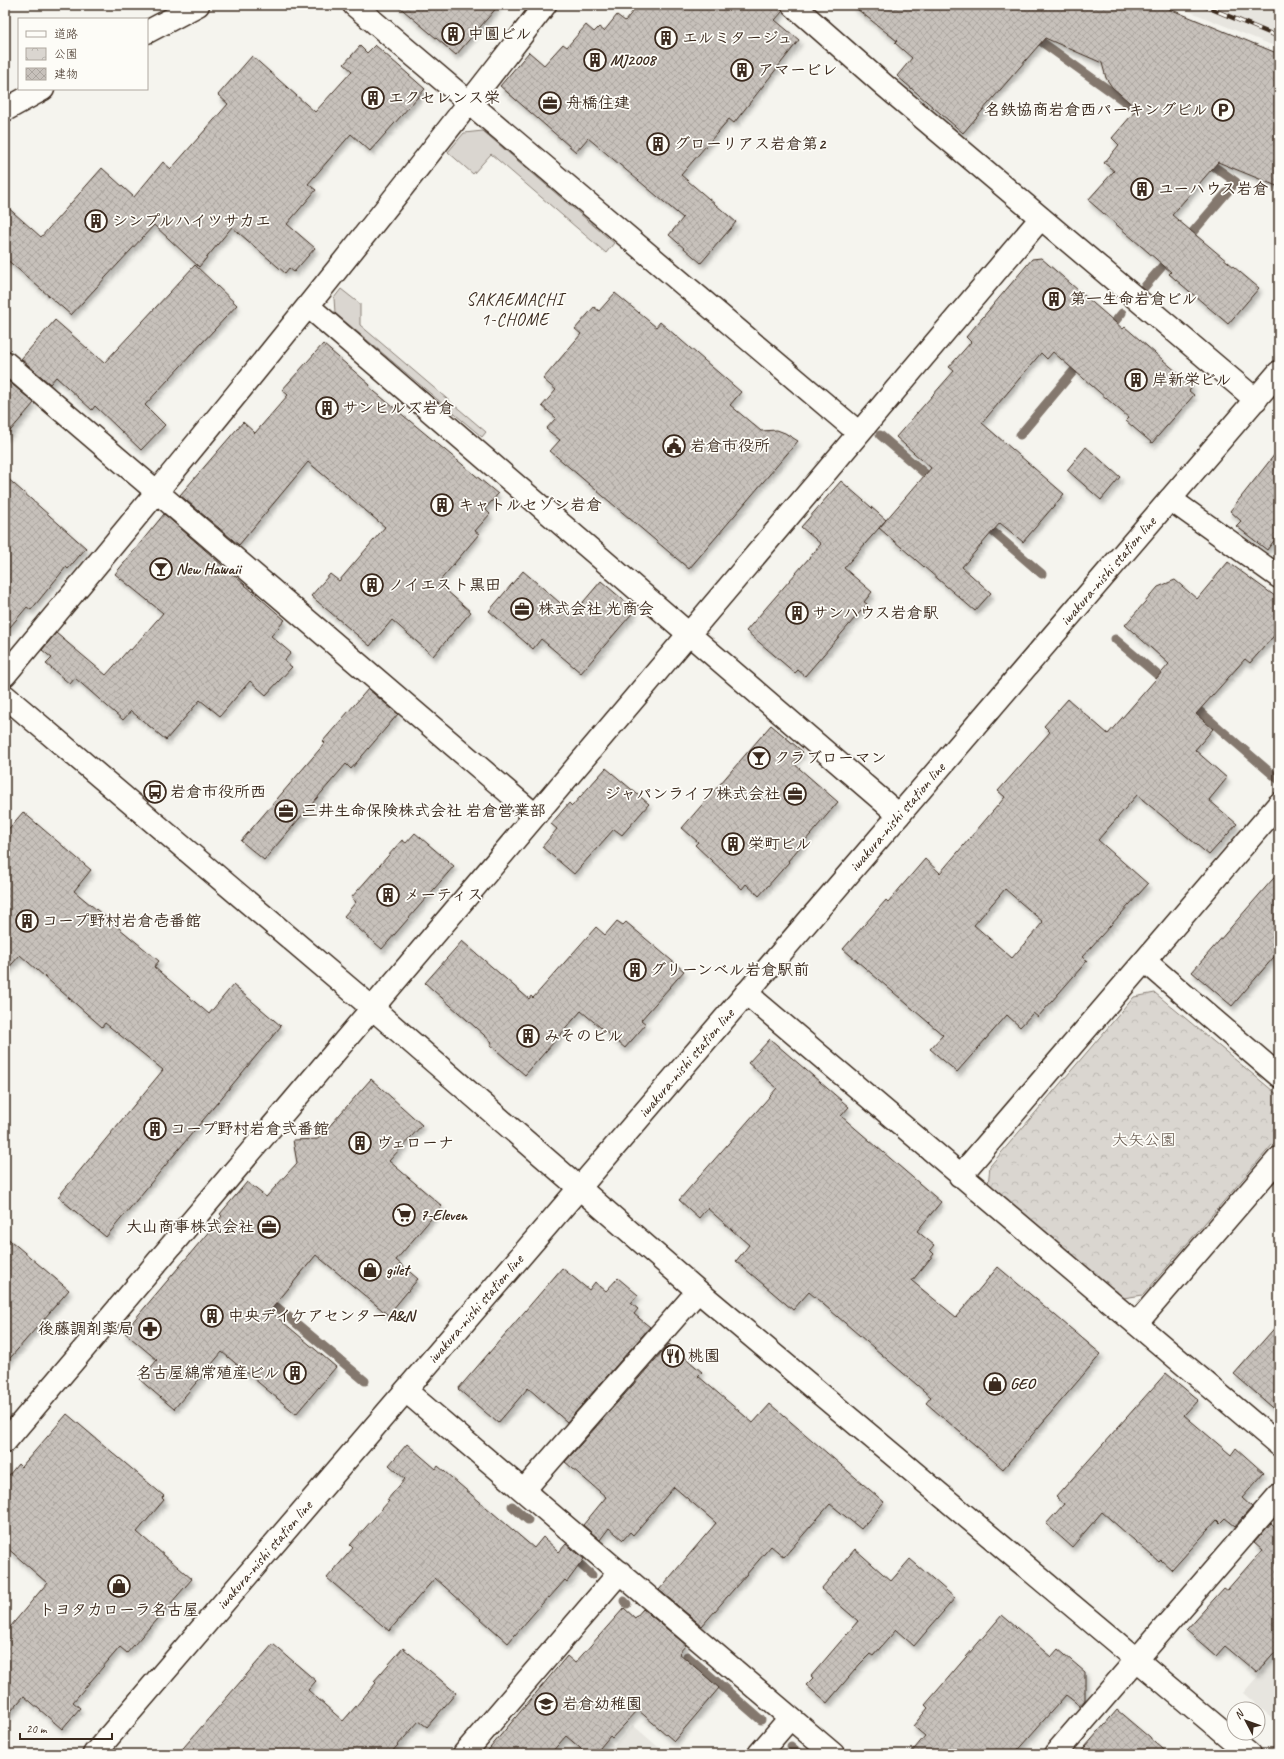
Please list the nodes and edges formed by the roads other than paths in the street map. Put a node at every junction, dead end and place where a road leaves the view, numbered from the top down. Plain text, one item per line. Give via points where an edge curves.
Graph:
1 (198, 5) edge
2 (354, 5) edge
3 (545, 5) edge
4 (793, 5) edge
5 (148, 31) edge
6 (41, 90) edge
7 (470, 103) junction
8 (5, 110) edge
9 (1041, 218) junction
10 (308, 306) junction
11 (5, 362) edge
12 (1279, 372) edge
13 (1256, 400) junction
14 (859, 433) junction
15 (158, 492) junction
16 (1170, 499) junction
17 (1279, 578) edge
18 (689, 633) junction
19 (5, 675) edge
20 (5, 696) edge
21 (1279, 804) edge
22 (535, 815) junction
23 (899, 815) junction
24 (1145, 961) junction
25 (746, 993) junction
26 (371, 1007) junction
27 (1279, 1076) edge
28 (1279, 1158) edge
29 (960, 1176) junction
30 (579, 1188) junction
31 (698, 1291) junction
32 (1136, 1324) junction
33 (406, 1391) junction
34 (5, 1442) edge
35 (1279, 1445) edge
36 (524, 1490) junction
37 (1279, 1495) edge
38 (620, 1572) junction
39 (1137, 1658) junction
40 (790, 1718) junction
41 (94, 1754) edge
42 (464, 1754) edge
43 (759, 1754) edge
44 (833, 1754) edge
45 (1055, 1754) edge
46 (1249, 1754) edge

1 - 5 street
2 - 7 street
3 - 7 street
4 - 9 street
6 - 8 street
7 - 10 street
7 - 14 street
9 - 13 street
9 - 14 street
10 - 15 street
10 - 18 street
11 - 15 street
12 - 13 street, iwakura-nishi station line
13 - 16 street, iwakura-nishi station line
14 - 18 street
15 - 19 street
15 - 22 street
16 - 17 street
16 - 23 street, iwakura-nishi station line
18 - 22 street
18 - 23 street
20 - 26 street
21 - 24 street
22 - 26 street
23 - 25 street, iwakura-nishi station line
24 - 27 street
24 - 29 street
25 - 29 street
25 - 30 street, iwakura-nishi station line
26 - 30 street
26 - 34 street
28 - 32 street
29 - 32 street
30 - 31 street
30 - 33 street, iwakura-nishi station line
31 - 36 street
31 - 39 street
32 - 35 street
33 - 36 street
33 - 41 street, iwakura-nishi station line
36 - 38 street
37 - 39 street
38 - 40 street
38 - 42 street
39 - 45 street
39 - 46 street
40 - 43 street
40 - 44 street

